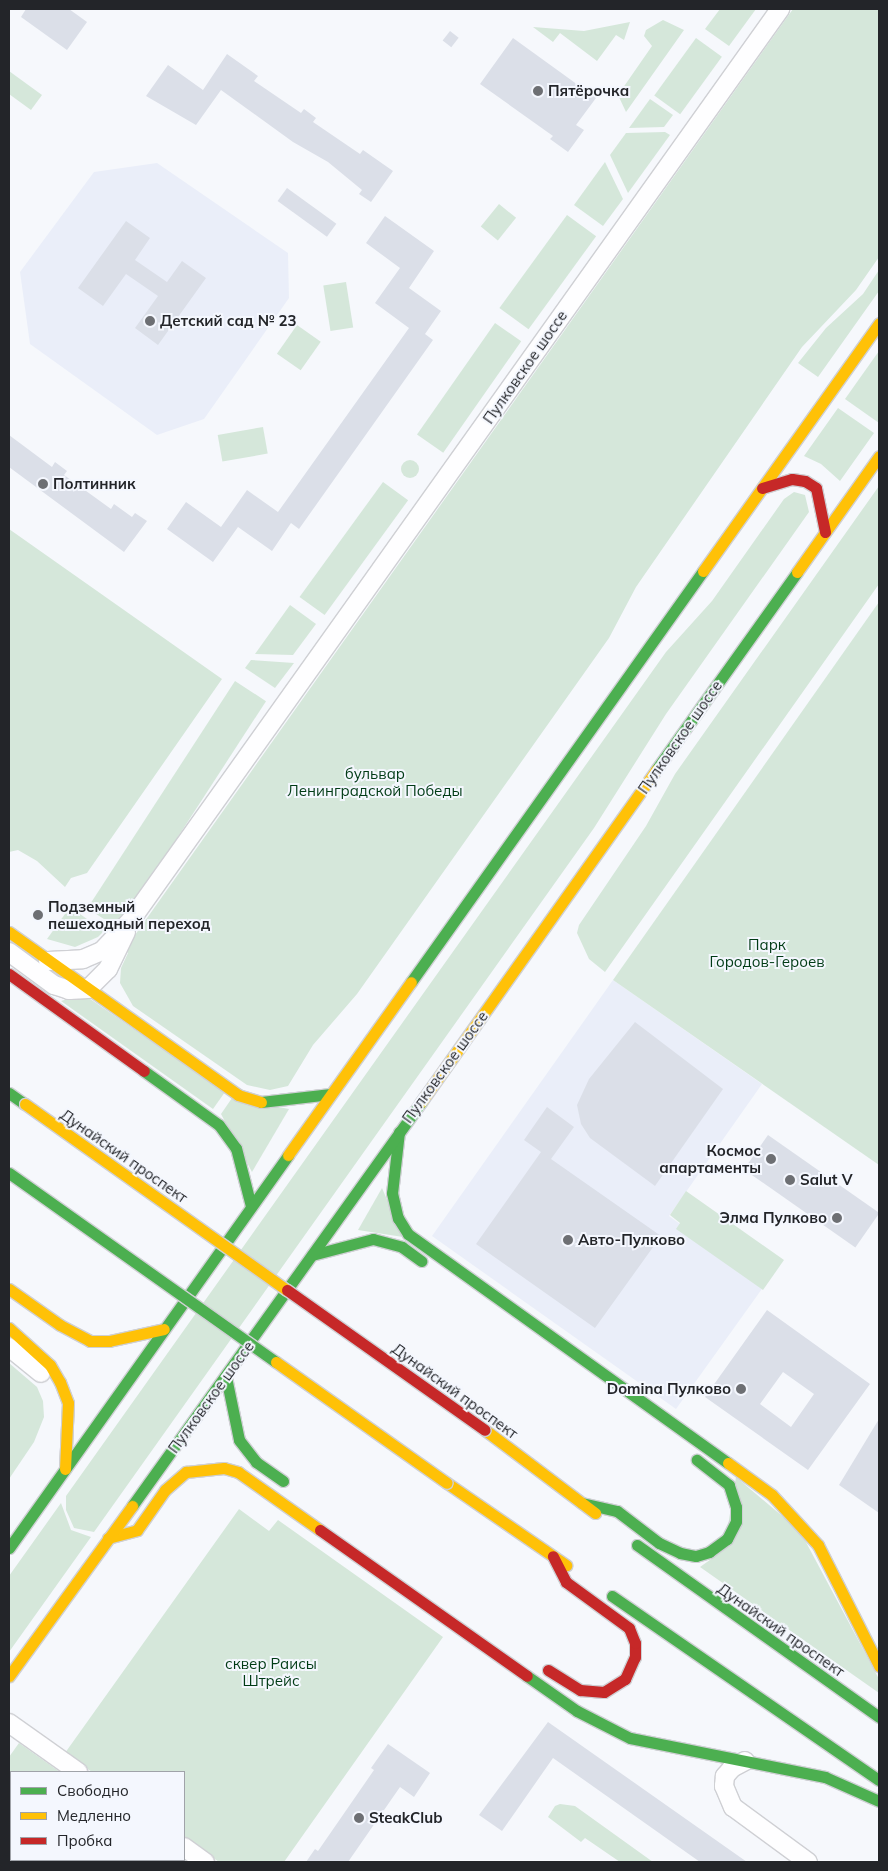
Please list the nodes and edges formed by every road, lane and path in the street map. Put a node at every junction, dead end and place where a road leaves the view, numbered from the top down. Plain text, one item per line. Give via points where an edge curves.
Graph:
1 (780, 9) edge
2 (879, 323) edge
3 (879, 456) edge
4 (762, 488) junction
5 (825, 532) junction
6 (131, 920) junction
7 (9, 932) edge
8 (9, 952) edge
9 (48, 961) junction
10 (108, 969) junction
11 (9, 974) edge
12 (88, 989) junction
13 (124, 1013) junction
14 (9, 1093) edge
15 (331, 1094) junction
16 (399, 1132) junction
17 (9, 1173) edge
18 (251, 1206) junction
19 (312, 1255) junction
20 (434, 1270) dead end
21 (9, 1289) edge
22 (9, 1328) edge
23 (164, 1329) junction
24 (9, 1347) edge
25 (226, 1377) junction
26 (66, 1418) junction
27 (688, 1454) dead end
28 (65, 1469) junction
29 (296, 1490) dead end
30 (582, 1503) junction
31 (605, 1520) dead end
32 (627, 1537) dead end
33 (108, 1538) junction
34 (9, 1548) edge
35 (553, 1556) junction
36 (577, 1572) dead end
37 (601, 1588) dead end
38 (538, 1662) dead end
39 (879, 1666) edge
40 (9, 1676) edge
41 (879, 1717) edge
42 (9, 1723) edge
43 (745, 1761) junction
44 (77, 1771) edge
45 (879, 1780) edge
46 (879, 1801) edge
47 (185, 1848) edge
48 (205, 1862) edge
49 (808, 1862) edge

1 - 6 street, Пулковское шоссе
2 - 4 main road
3 - 5 main road, Пулковское шоссе
4 - 5 main road via 792,479 805,481 816,488
4 - 15 main road
5 - 16 main road, Пулковское шоссе
6 - 9 street, Пулковское шоссе via 102,951 83,959
6 - 10 street, Пулковское шоссе
7 - 9 main road
8 - 12 street via 54,985 68,990
9 - 12 main road
10 - 12 street, Пулковское шоссе
10 - 13 street via 108,989
11 - 18 main road via 225,1132 236,1148
12 - 13 main road
13 - 15 main road via 250,1100 282,1102
14 - 30 main road, Дунайский проспект, bridge via 485,1430
15 - 18 main road
16 - 19 main road, Пулковское шоссе
16 - 39 main road via 392,1193 398,1218 408,1234 772,1495 818,1544
17 - 35 main road, bridge
18 - 23 main road
19 - 20 main road via 373,1239 402,1247
19 - 25 main road, Пулковское шоссе
21 - 23 main road via 60,1325 90,1340 109,1340
22 - 26 main road via 55,1374 68,1403
23 - 28 main road
24 - 26 street via 44,1376
25 - 29 main road via 239,1440 256,1462
25 - 33 main road, Пулковское шоссе
26 - 28 main road
27 - 30 main road via 729,1485 736,1508 736,1520 727,1540 709,1552 696,1556 680,1553 659,1543 617,1511
28 - 34 main road
30 - 31 main road, Дунайский проспект
32 - 41 main road, Дунайский проспект
33 - 40 main road, Пулковское шоссе
33 - 43 main road via 137,1530 165,1490 186,1472 224,1468 238,1472 577,1711 610,1730 630,1738
35 - 36 main road
35 - 38 main road via 566,1582 629,1628 636,1643 635,1657 632,1670 613,1689 591,1693 570,1685
37 - 45 main road
42 - 44 street
43 - 46 main road via 825,1777
43 - 49 street via 725,1776 724,1786 732,1807
47 - 48 street

